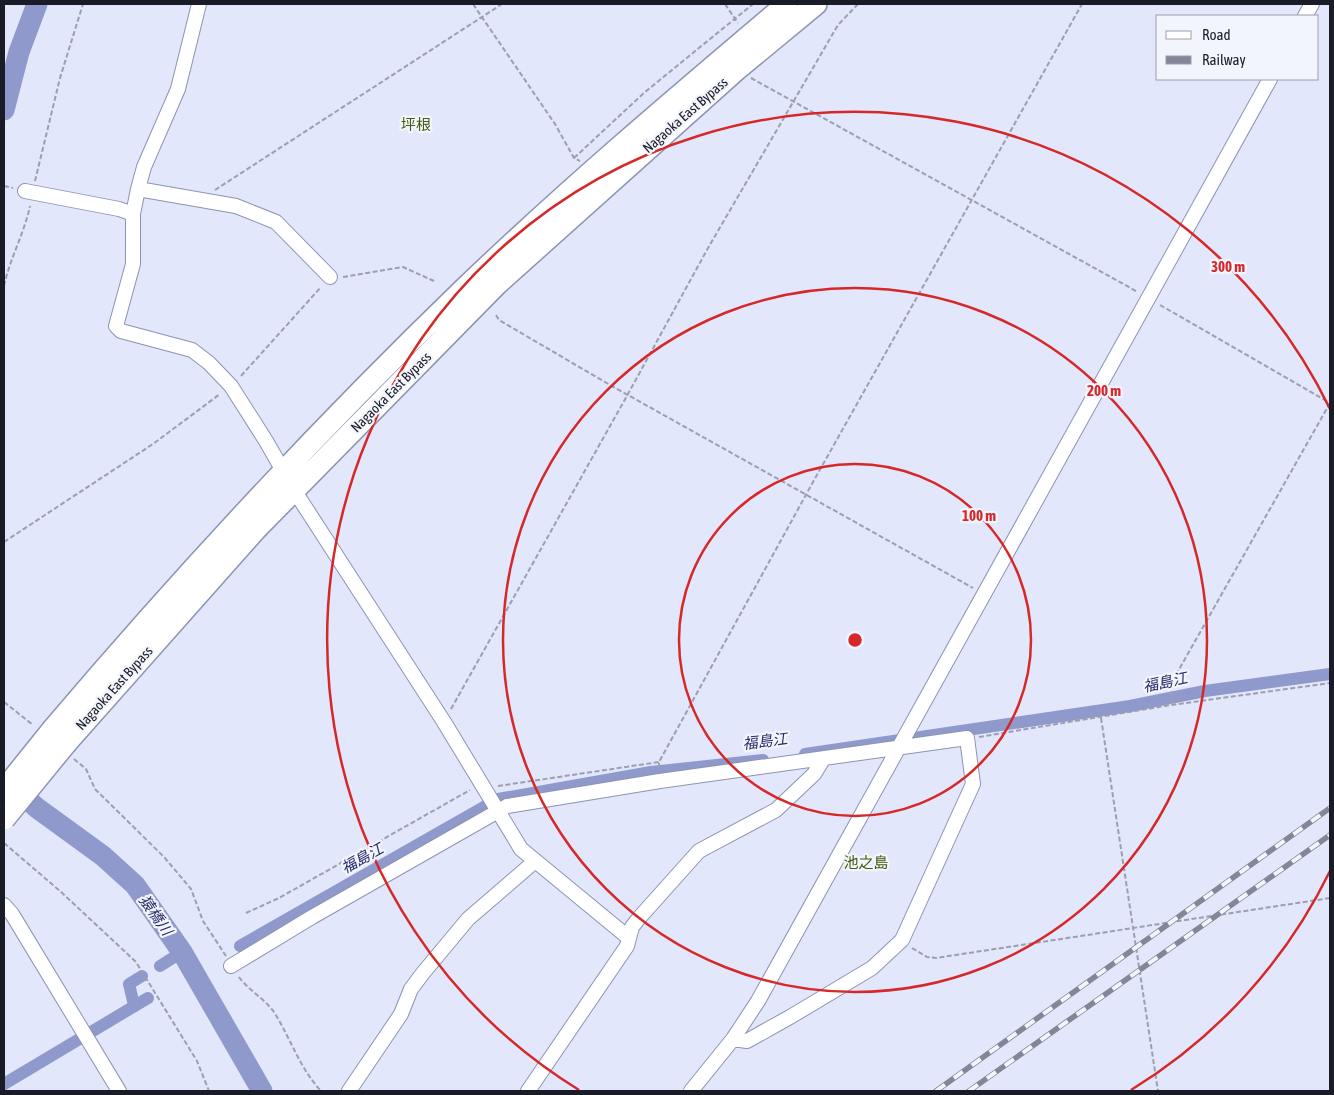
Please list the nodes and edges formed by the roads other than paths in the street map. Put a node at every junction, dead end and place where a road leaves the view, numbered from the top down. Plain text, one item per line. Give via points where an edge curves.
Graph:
1 (199, 4) edge
2 (787, 4) edge
3 (816, 4) edge
4 (1312, 4) edge
5 (1306, 15) edge
6 (1269, 80) edge
7 (138, 189) junction
8 (29, 192) road end
9 (133, 214) junction
10 (330, 277) road end
11 (284, 470) junction
12 (294, 490) junction
13 (56, 739) junction
14 (898, 748) junction
15 (824, 758) junction
16 (4, 790) edge
17 (497, 810) junction
18 (4, 819) edge
19 (534, 862) junction
20 (4, 905) edge
21 (629, 938) junction
22 (232, 966) road end
23 (733, 1040) junction
24 (119, 1091) edge
25 (348, 1091) edge
26 (528, 1091) edge
27 (690, 1091) edge

1 - 7 street via 178,89
2 - 11 highway, Nagaoka East Bypass via 667,104 464,289
3 - 12 highway, Nagaoka East Bypass via 736,70 497,284
4 - 5 street
6 - 14 street
7 - 9 street
7 - 10 street via 236,206 276,222
8 - 9 street
9 - 11 street via 133,264 116,326 121,331 192,350 209,363 231,386
11 - 12 street
11 - 13 highway, Nagaoka East Bypass via 149,616
12 - 13 highway, Nagaoka East Bypass via 110,690
12 - 17 street
13 - 16 highway, Nagaoka East Bypass, bridge
13 - 18 highway, Nagaoka East Bypass, bridge
14 - 15 street
14 - 23 street via 758,1001
14 - 23 street via 967,738 973,784 902,940 872,968 790,1017 747,1042
15 - 17 street via 660,781
15 - 21 street via 814,774 776,810 698,851 639,918
17 - 19 street via 517,843
17 - 22 street
19 - 21 street
19 - 25 street via 468,918 423,973 411,989 401,1014
20 - 24 street
21 - 26 street via 627,946
23 - 27 street

